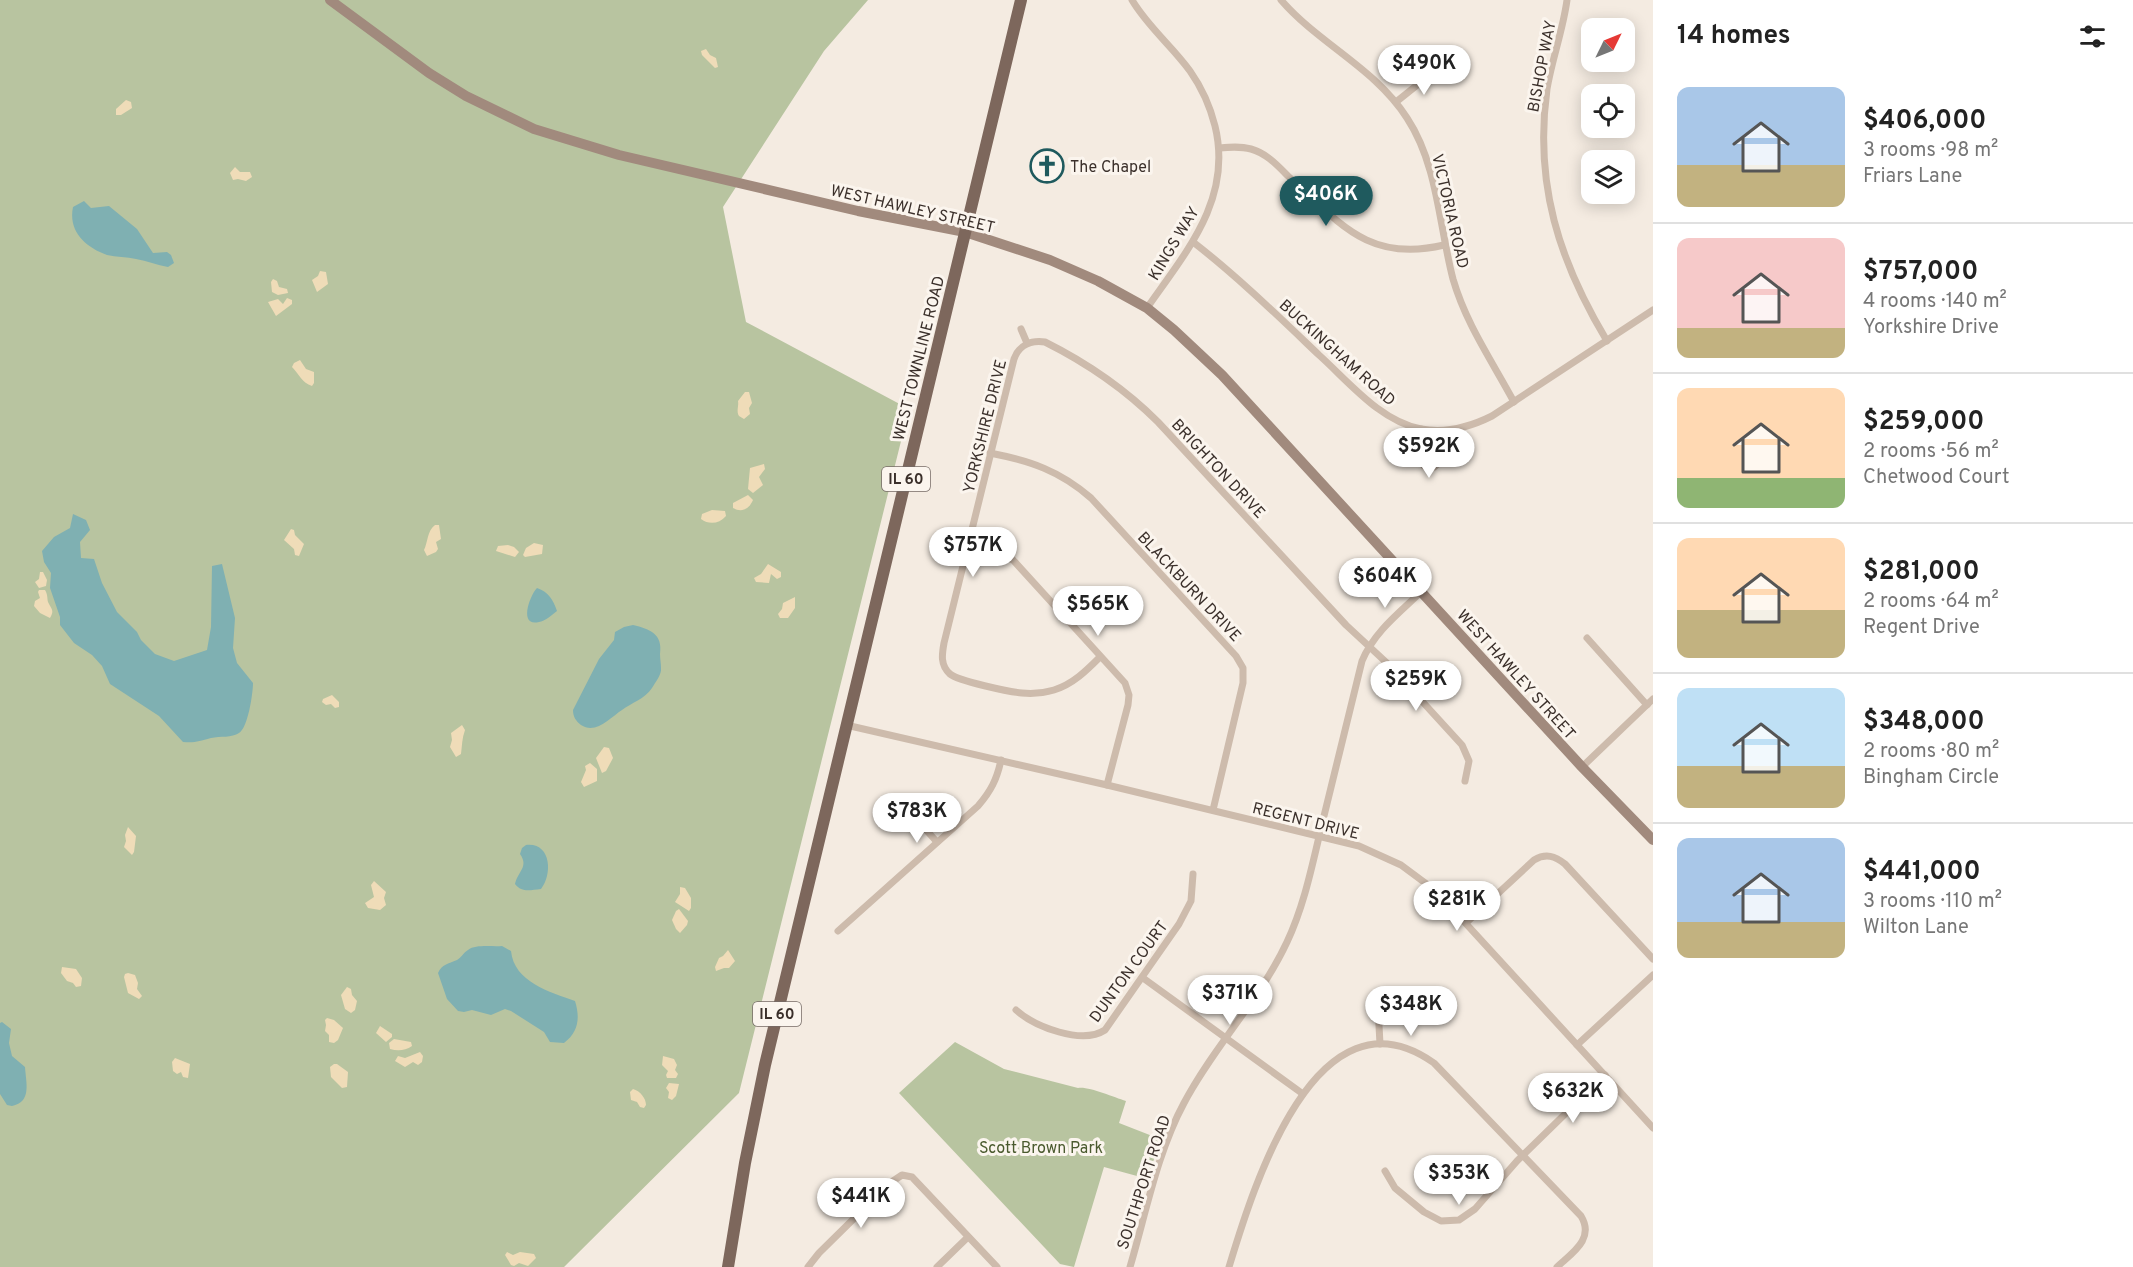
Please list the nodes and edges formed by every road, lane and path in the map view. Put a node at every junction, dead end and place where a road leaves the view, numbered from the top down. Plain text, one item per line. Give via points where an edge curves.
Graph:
1 (330, 0) edge
2 (1021, 0) edge
3 (1132, 0) edge
4 (1281, 0) edge
5 (1567, 0) edge
6 (1436, 70) dead end
7 (1396, 102) junction
8 (1219, 148) junction
9 (965, 232) junction
10 (1193, 242) junction
11 (1444, 245) junction
12 (1147, 308) junction
13 (1653, 310) edge
14 (1021, 329) dead end
15 (1607, 341) junction
16 (1028, 343) junction
17 (1514, 402) junction
18 (1421, 429) junction
19 (1442, 431) junction
20 (990, 453) junction
21 (968, 546) junction
22 (1421, 592) junction
23 (1587, 638) dead end
24 (1369, 644) junction
25 (1100, 657) junction
26 (1653, 699) edge
27 (1647, 705) junction
28 (846, 725) junction
29 (1001, 760) junction
30 (1582, 767) junction
31 (1465, 781) dead end
32 (1107, 785) junction
33 (900, 801) dead end
34 (1213, 810) junction
35 (1319, 836) junction
36 (1653, 840) edge
37 (937, 842) junction
38 (1193, 874) dead end
39 (1466, 923) junction
40 (838, 931) dead end
41 (1653, 959) edge
42 (1653, 975) edge
43 (1143, 978) junction
44 (1378, 1007) dead end
45 (1016, 1010) dead end
46 (1226, 1039) junction
47 (1380, 1044) junction
48 (1577, 1045) junction
49 (1605, 1076) junction
50 (1303, 1094) junction
51 (1653, 1128) edge
52 (1523, 1155) junction
53 (1385, 1171) dead end
54 (968, 1237) junction
55 (1130, 1266) edge
56 (729, 1267) edge
57 (809, 1267) edge
58 (937, 1267) edge
59 (997, 1267) edge
60 (1139, 1267) edge
61 (1229, 1267) edge
62 (1557, 1267) edge

1 - 9 street, WEST HAWLEY STREET via 429,73 534,129 619,155
2 - 9 main road, WEST TOWNLINE ROAD / IL 60
3 - 8 street, KINGS WAY via 1191,72 1210,109
4 - 7 street, VICTORIA ROAD via 1375,78
5 - 15 street, BISHOP WAY via 1545,109 1546,175 1554,225 1564,255 1575,284
6 - 7 street
7 - 11 street, VICTORIA ROAD via 1426,157
8 - 10 street, KINGS WAY via 1213,202
8 - 11 street via 1241,147 1268,157 1350,231 1373,244 1404,251
9 - 12 street, WEST HAWLEY STREET via 1070,268
9 - 28 main road, WEST TOWNLINE ROAD / IL 60
10 - 12 street, KINGS WAY
10 - 18 street, BUCKINGHAM ROAD via 1381,410
11 - 17 street, VICTORIA ROAD via 1472,326
12 - 22 street, WEST HAWLEY STREET via 1222,375
13 - 15 street, BUCKINGHAM ROAD
14 - 16 street
15 - 17 street, BUCKINGHAM ROAD
16 - 20 street, YORKSHIRE DRIVE via 1014,359
16 - 24 street, BRIGHTON DRIVE via 1045,342 1074,357 1132,398 1346,625
17 - 19 street, BUCKINGHAM ROAD via 1474,424
18 - 19 street, BUCKINGHAM ROAD
18 - 19 street via 1419,459 1424,466 1434,467 1441,461
20 - 21 street, YORKSHIRE DRIVE
20 - 34 street, BLACKBURN DRIVE via 1038,465 1078,487 1236,656 1243,668 1243,683
21 - 25 street via 1012,560
21 - 25 street, YORKSHIRE DRIVE via 942,654 944,667 952,676 1019,693 1041,693 1079,677
22 - 24 street
22 - 30 street, WEST HAWLEY STREET
23 - 27 street
24 - 31 street, BRIGHTON DRIVE via 1462,745 1469,761
24 - 35 street, SOUTHPORT ROAD
25 - 32 street via 1125,683 1129,695
26 - 27 street
27 - 30 street
28 - 29 street, REGENT DRIVE
28 - 56 main road, IL 60 via 765,1065
29 - 32 street, REGENT DRIVE
29 - 37 street via 990,792
30 - 36 street, WEST HAWLEY STREET
32 - 34 street, REGENT DRIVE
33 - 37 street
34 - 35 street, REGENT DRIVE
35 - 39 street, REGENT DRIVE via 1373,851 1401,865 1432,888
35 - 46 street, SOUTHPORT ROAD via 1303,899 1287,941 1266,981
37 - 40 street
38 - 43 street, DUNTON COURT via 1191,901
39 - 41 street via 1534,861 1545,855 1556,857
39 - 48 street, REGENT DRIVE
42 - 48 street
43 - 45 street, DUNTON COURT via 1105,1030 1094,1036 1047,1029
43 - 46 street
44 - 47 street
46 - 50 street
46 - 55 street, SOUTHPORT ROAD via 1198,1078 1171,1130
47 - 50 street via 1353,1049 1338,1057
47 - 52 street via 1411,1050 1434,1063
48 - 49 street, REGENT DRIVE
49 - 51 street, REGENT DRIVE
49 - 52 street
50 - 61 street via 1261,1172
52 - 53 street via 1475,1209 1451,1221 1432,1218 1424,1212 1395,1188
52 - 62 street via 1585,1223 1581,1244
54 - 57 street via 912,1177 902,1175
54 - 58 street
54 - 59 street
55 - 60 street

